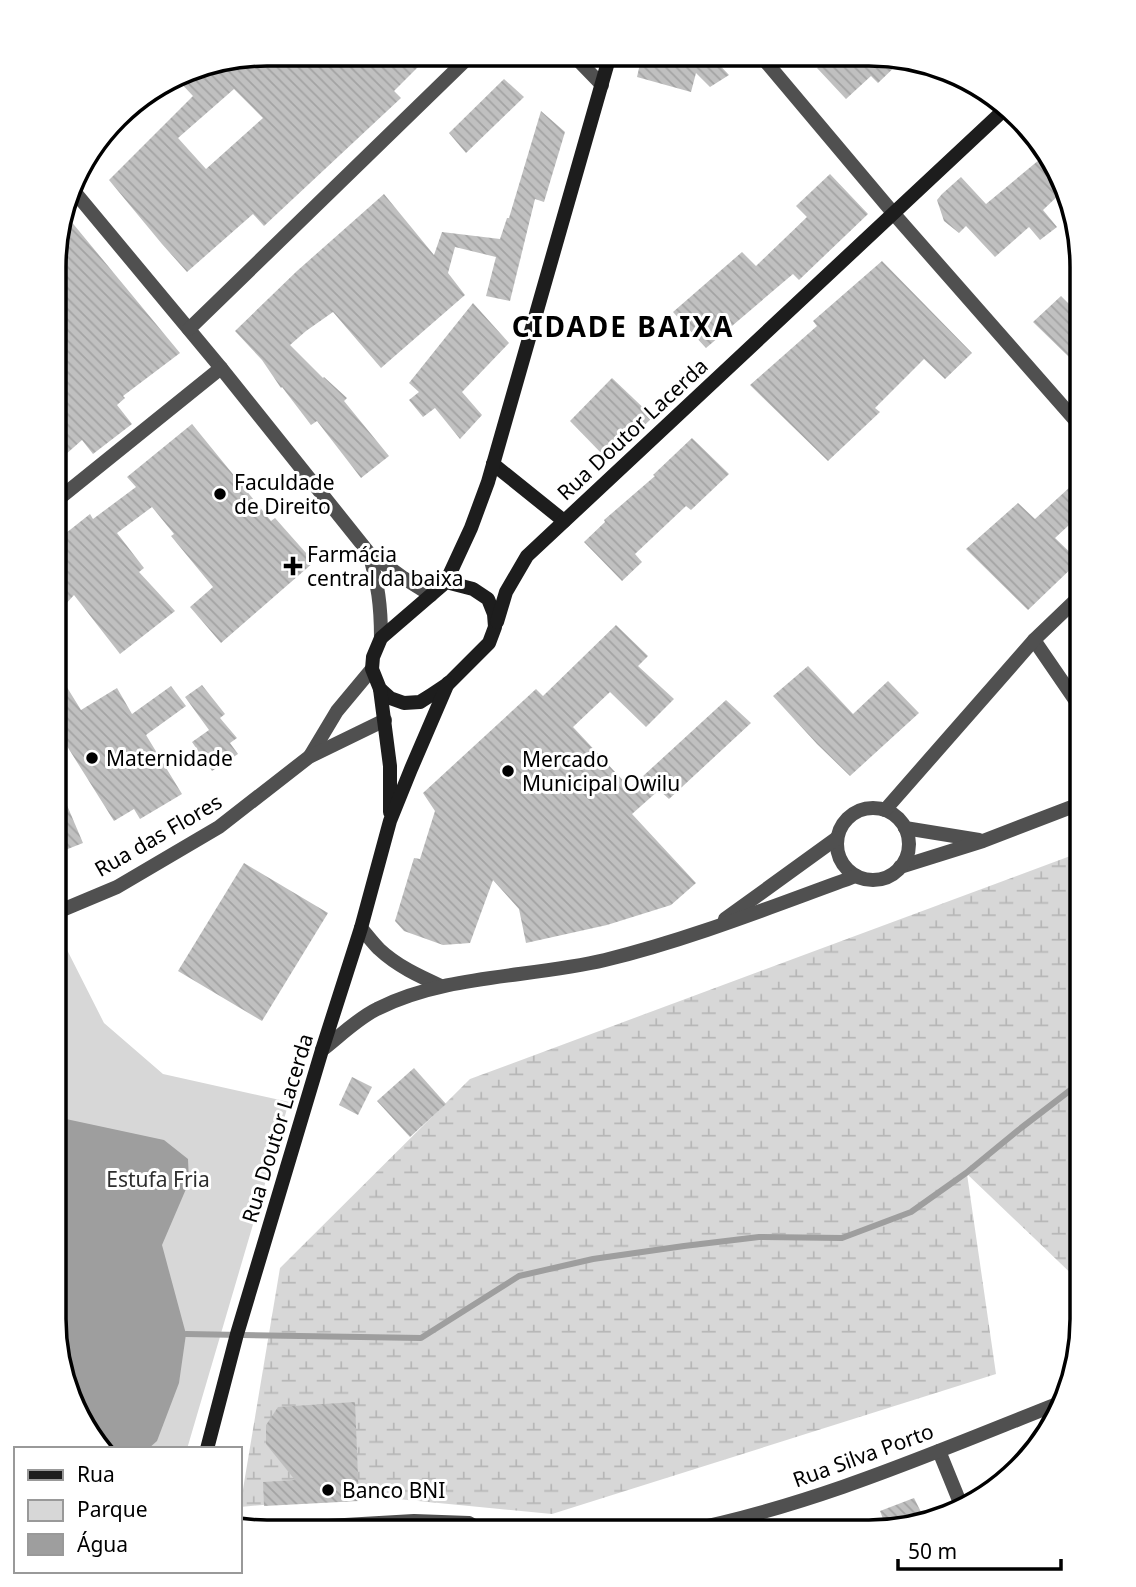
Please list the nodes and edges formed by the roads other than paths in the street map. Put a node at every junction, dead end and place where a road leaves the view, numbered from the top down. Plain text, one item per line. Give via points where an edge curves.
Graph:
1 (584, 66) edge
2 (607, 66) edge
3 (770, 66) edge
4 (459, 67) edge
5 (602, 85) junction
6 (999, 114) edge
7 (79, 198) edge
8 (894, 214) junction
9 (189, 329) junction
10 (221, 368) junction
11 (1070, 414) edge
12 (493, 464) junction
13 (66, 493) edge
14 (564, 521) junction
15 (369, 553) junction
16 (446, 582) junction
17 (431, 595) junction
18 (1070, 606) edge
19 (495, 627) junction
20 (381, 638) junction
21 (1034, 640) junction
22 (372, 669) junction
23 (449, 683) junction
24 (380, 689) junction
25 (1070, 692) edge
26 (420, 702) junction
27 (385, 720) junction
28 (309, 757) junction
29 (1069, 808) edge
30 (885, 810) junction
31 (390, 821) junction
32 (905, 828) junction
33 (837, 838) junction
34 (983, 841) junction
35 (900, 867) junction
36 (856, 876) junction
37 (66, 908) edge
38 (361, 928) junction
39 (710, 930) junction
40 (441, 986) junction
41 (322, 1050) junction
42 (1049, 1408) edge
43 (208, 1447) edge
44 (939, 1451) junction
45 (959, 1499) edge
46 (731, 1520) edge

1 - 5 street
2 - 5 main road
3 - 8 street
4 - 9 street
5 - 12 main road
6 - 8 main road, Rua Doutor Lacerda
7 - 9 street
8 - 11 street
8 - 14 main road, Rua Doutor Lacerda
9 - 10 street
10 - 13 street
10 - 15 street
12 - 14 main road
12 - 16 main road
14 - 19 main road, Rua Doutor Lacerda via 527,556 506,592
15 - 17 street
15 - 20 street via 381,608
16 - 17 main road
16 - 19 main road via 473,589 488,599
17 - 20 main road
18 - 21 street
19 - 23 main road, Rua Doutor Lacerda via 489,643
20 - 22 main road
21 - 25 street
21 - 30 street
22 - 24 main road
22 - 28 street, Rua das Flores via 337,711
23 - 26 main road, Rua Doutor Lacerda
23 - 31 main road, Rua Doutor Lacerda
24 - 26 main road via 404,703
24 - 27 main road, Rua Doutor Lacerda
26 - 27 main road, Rua Doutor Lacerda
27 - 28 street, Rua das Flores
27 - 31 main road, Rua Doutor Lacerda
28 - 37 street, Rua das Flores via 219,827 117,887
29 - 34 street
30 - 32 street
30 - 33 street via 858,811 848,818
31 - 38 main road, Rua Doutor Lacerda
32 - 34 street
32 - 35 street via 909,842
33 - 36 street via 841,860
33 - 39 street
34 - 35 street
35 - 36 street via 879,879
36 - 39 street
38 - 40 street via 392,959
38 - 41 main road, Rua Doutor Lacerda
39 - 40 street via 603,960
40 - 41 street via 374,1010
41 - 43 main road, Rua Doutor Lacerda
42 - 44 street, Rua Silva Porto
44 - 45 street
44 - 46 street, Rua Silva Porto via 830,1493

